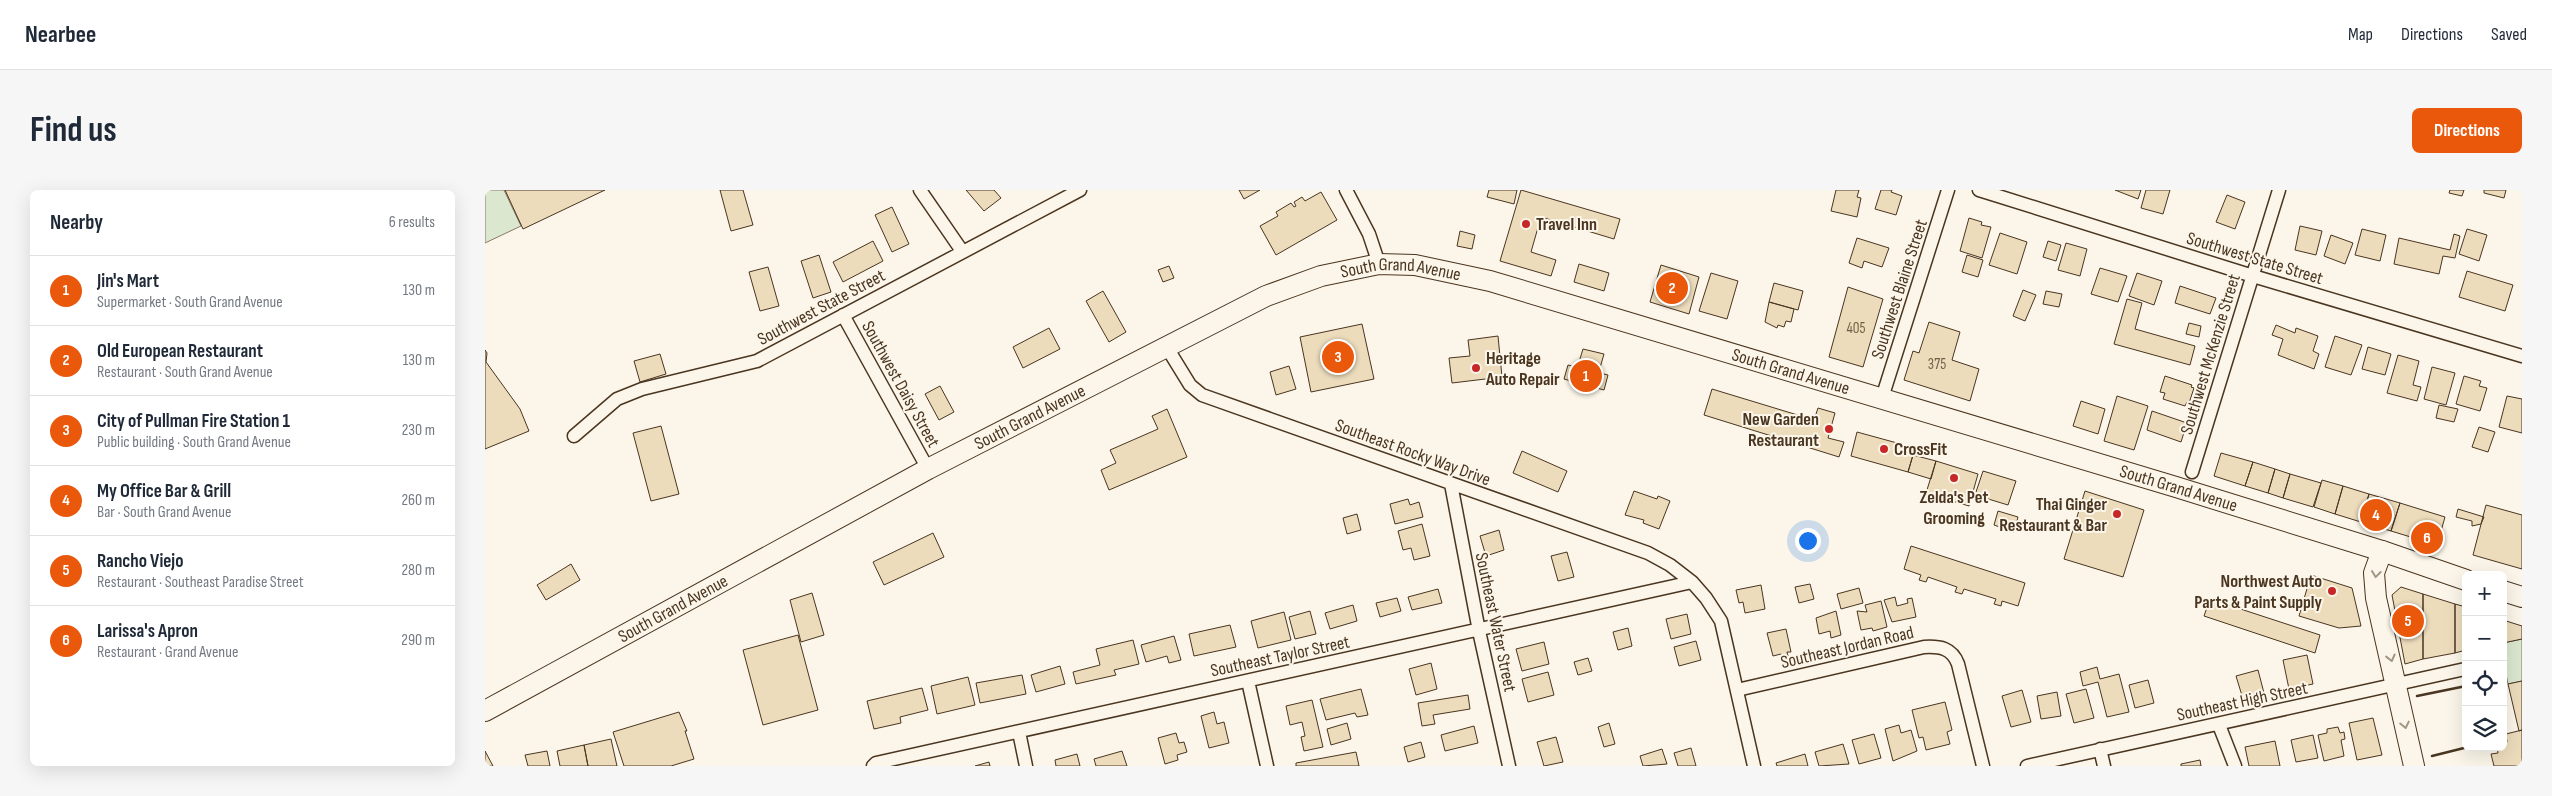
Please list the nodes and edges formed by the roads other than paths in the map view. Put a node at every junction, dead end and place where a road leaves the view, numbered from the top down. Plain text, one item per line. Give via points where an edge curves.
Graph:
1 (920, 190) edge
2 (1080, 190) edge
3 (1346, 190) edge
4 (1948, 190) edge
5 (1979, 190) edge
6 (2279, 190) edge
7 (962, 251) junction
8 (1379, 264) junction
9 (2253, 276) junction
10 (843, 315) junction
11 (1166, 346) junction
12 (2522, 356) edge
13 (1882, 398) junction
14 (574, 436) dead end
15 (928, 469) junction
16 (2192, 472) dead end
17 (1451, 484) junction
18 (2383, 550) junction
19 (2462, 579) edge
20 (1692, 582) junction
21 (2507, 592) edge
22 (2522, 597) edge
23 (1479, 631) junction
24 (2462, 668) edge
25 (1248, 681) junction
26 (2397, 684) junction
27 (1737, 690) junction
28 (485, 711) edge
29 (2219, 724) junction
30 (1019, 732) junction
31 (2101, 749) junction
32 (875, 765) edge
33 (1026, 766) edge
34 (1267, 766) edge
35 (1509, 766) edge
36 (1754, 766) edge
37 (1983, 766) edge
38 (2027, 766) edge
39 (2105, 766) edge
40 (2235, 766) edge
41 (2414, 766) edge

1 - 7 street
2 - 7 street, Southwest State Street
3 - 8 street via 1369,234
4 - 13 street, Southwest Blaine Street
5 - 9 street, Southwest State Street
6 - 9 street, Southwest McKenzie Street
7 - 10 street, Southwest State Street
8 - 11 main road, South Grand Avenue via 1321,276 1266,296
8 - 13 main road, South Grand Avenue via 1415,265 1490,281
9 - 12 street, Southwest State Street
9 - 16 street, Southwest McKenzie Street
10 - 14 street, Southwest State Street via 757,361 642,389 617,399
10 - 15 street, Southwest Daisy Street
11 - 15 main road, South Grand Avenue
11 - 17 street, Southeast Rocky Way Drive via 1190,385 1202,395
13 - 18 main road, South Grand Avenue
15 - 28 main road, South Grand Avenue
17 - 20 street, Southeast Rocky Way Drive via 1648,553 1671,565
17 - 23 street, Southeast Water Street
18 - 19 main road, South Grand Avenue
18 -> 26 main road via 2374,573 2376,598
20 - 23 street, Southeast Taylor Street
20 - 27 street, Southeast Rocky Way Drive via 1721,621
21 - 22 main road
23 - 25 street, Southeast Taylor Street
23 - 35 street, Southeast Water Street
24 - 26 street, Southeast High Street
25 - 30 street, Southeast Taylor Street
25 - 34 street
26 - 29 street, Southeast High Street
26 -> 41 main road
27 - 36 street, Southeast Rocky Way Drive
27 - 37 street, Southeast Jordan Road via 1925,647 1946,649 1958,664
29 - 31 street, Southeast High Street
29 - 40 street
30 - 32 street, Southeast Taylor Street
30 - 33 street
31 - 38 street, Southeast High Street
31 - 39 street

